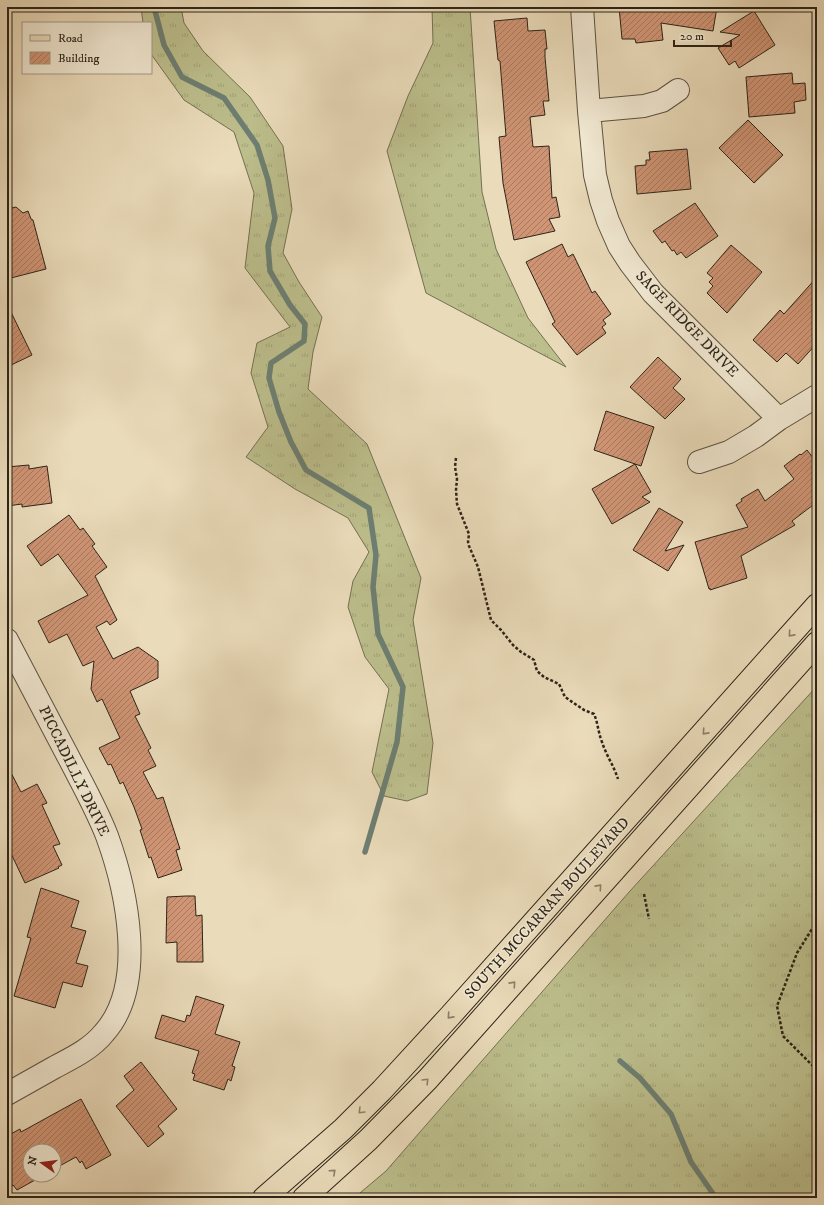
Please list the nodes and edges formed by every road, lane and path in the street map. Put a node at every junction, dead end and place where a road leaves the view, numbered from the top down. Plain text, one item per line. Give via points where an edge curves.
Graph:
1 (582, 7) edge
2 (678, 90) dead end
3 (589, 111) junction
4 (817, 396) edge
5 (778, 418) junction
6 (456, 458) dead end
7 (699, 462) dead end
8 (817, 605) edge
9 (7, 640) edge
10 (817, 642) edge
11 (618, 779) dead end
12 (644, 894) dead end
13 (648, 919) dead end
14 (817, 921) edge
15 (817, 1070) edge
16 (7, 1094) edge
17 (264, 1198) edge
18 (304, 1198) edge

1 - 3 street, SAGE RIDGE DRIVE
2 - 3 street via 662,101 644,106
3 - 5 street, SAGE RIDGE DRIVE via 595,175 601,200 619,246 630,264 653,293
4 - 5 street
5 - 7 street via 756,436 729,452
6 - 11 path via 457,504 469,534 469,546 478,567 491,620 513,645 532,658 537,671 559,684 565,697 594,714 602,743
8 -> 17 main road, SOUTH MCCARRAN BOULEVARD via 382,1090 343,1129
9 - 16 street, PICCADILLY DRIVE via 107,836 126,911 130,944 129,969 122,1004 104,1033 80,1054
18 -> 10 main road, SOUTH MCCARRAN BOULEVARD via 368,1140 428,1079
12 - 13 path
14 - 15 path via 797,953 777,1006 783,1036

